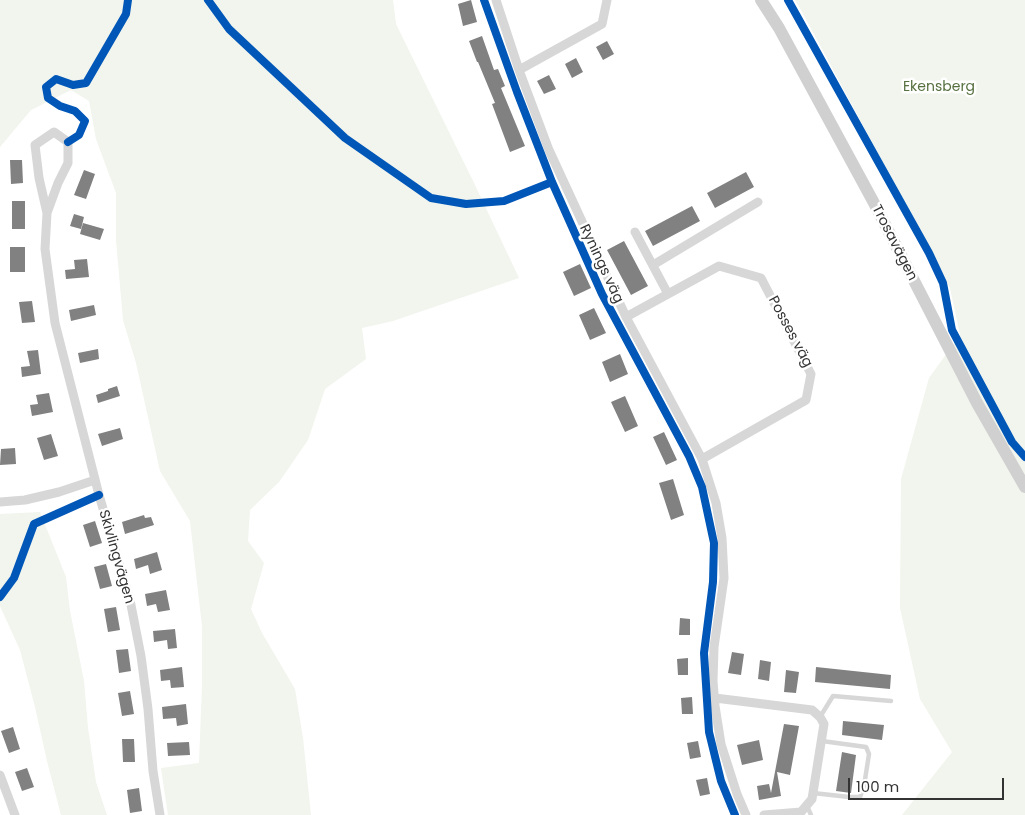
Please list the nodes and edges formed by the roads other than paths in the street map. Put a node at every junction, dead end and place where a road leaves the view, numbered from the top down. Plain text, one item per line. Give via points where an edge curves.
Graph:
1 (496, 0) edge
2 (607, 0) edge
3 (761, 0) edge
4 (519, 70) junction
5 (758, 202) dead end
6 (47, 213) junction
7 (635, 232) dead end
8 (653, 265) junction
9 (668, 294) junction
10 (626, 317) junction
11 (702, 459) junction
12 (95, 480) junction
13 (1025, 487) edge
14 (0, 502) edge
15 (715, 698) junction
16 (891, 701) dead end
17 (820, 717) junction
18 (822, 741) junction
19 (0, 775) edge
20 (813, 793) junction
21 (807, 806) junction
22 (15, 815) edge
23 (160, 815) edge
24 (746, 815) edge
25 (764, 815) edge
26 (811, 815) edge

1 - 4 street, Rynings väg
2 - 4 street via 602,24
3 - 13 main road, Trosavägen
4 - 10 street, Rynings väg via 549,150
5 - 8 street
6 - 6 street, Skivlingvägen via 36,145 54,132 68,142 68,163
6 - 12 street, Skivlingvägen via 45,249 55,323
7 - 8 street
8 - 9 street
9 - 10 street, Posses väg
9 - 11 street, Posses väg via 719,266 761,278 812,374 806,400
10 - 11 street, Rynings väg
11 - 15 street, Rynings väg via 716,503 722,538 724,578 714,647
12 - 14 street via 25,500
12 - 23 street, Skivlingvägen via 130,600 141,656
15 - 17 street via 812,710
15 - 24 street, Rynings väg via 721,744
16 - 17 lane via 833,696
17 - 18 street via 824,724
18 - 20 street
18 - 20 lane via 866,747 864,786 860,797
19 - 22 street
20 - 21 street
21 - 25 street via 801,812
21 - 26 lane

